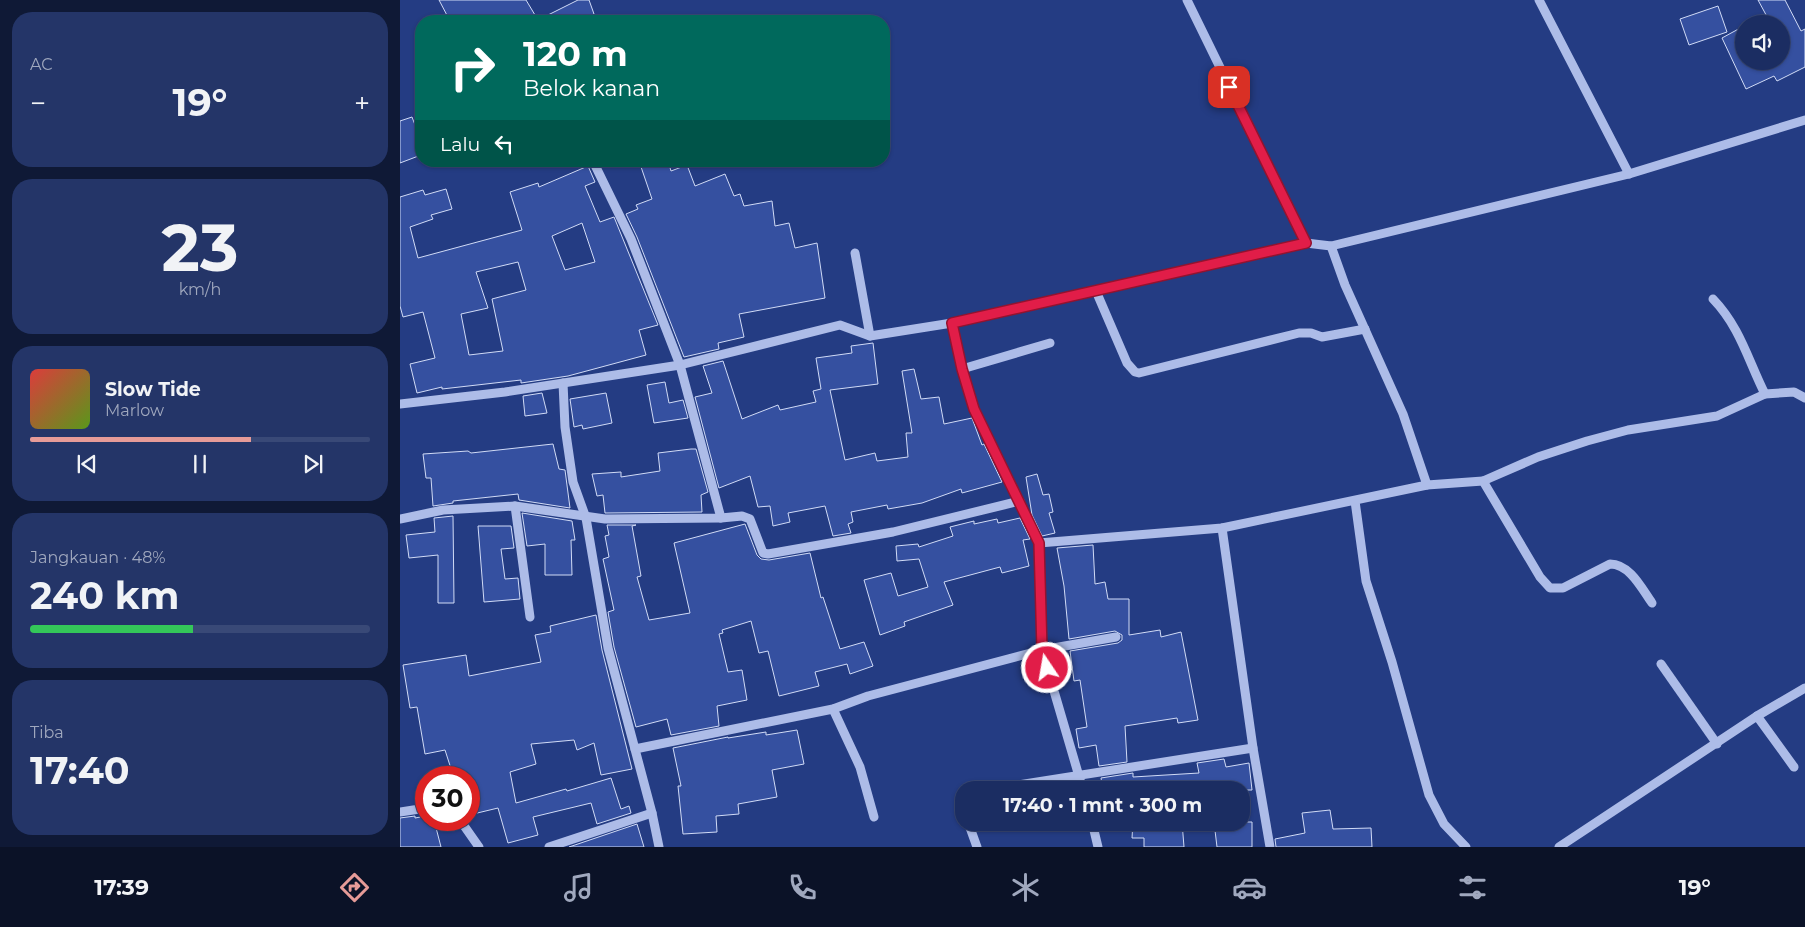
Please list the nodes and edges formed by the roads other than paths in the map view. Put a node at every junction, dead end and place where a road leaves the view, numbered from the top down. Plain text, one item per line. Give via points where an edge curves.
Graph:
1 (1187, 0) edge
2 (1539, 0) edge
3 (1805, 120) edge
4 (597, 167) edge
5 (1629, 174) junction
6 (1306, 243) junction
7 (1331, 246) junction
8 (855, 253) dead end
9 (1096, 291) junction
10 (1713, 299) dead end
11 (952, 323) junction
12 (1364, 328) junction
13 (870, 336) junction
14 (1050, 343) dead end
15 (680, 365) junction
16 (962, 369) junction
17 (564, 384) junction
18 (1765, 394) junction
19 (1805, 398) edge
20 (400, 404) edge
21 (1483, 480) junction
22 (1427, 485) junction
23 (1355, 500) junction
24 (1020, 501) junction
25 (515, 506) junction
26 (586, 518) junction
27 (721, 518) junction
28 (400, 519) edge
29 (1222, 528) junction
30 (1039, 543) junction
31 (1652, 603) dead end
32 (530, 617) dead end
33 (1116, 637) dead end
34 (1042, 650) junction
35 (1661, 664) dead end
36 (1805, 688) edge
37 (833, 709) junction
38 (1757, 716) junction
39 (1717, 744) junction
40 (1253, 748) junction
41 (635, 749) junction
42 (1794, 767) dead end
43 (1078, 775) junction
44 (1041, 781) edge
45 (1080, 781) edge
46 (415, 810) edge
47 (400, 812) edge
48 (652, 813) junction
49 (874, 817) dead end
50 (468, 831) edge
51 (971, 831) edge
52 (1094, 831) edge
53 (479, 847) edge
54 (549, 847) edge
55 (659, 847) edge
56 (977, 847) edge
57 (1098, 847) edge
58 (1270, 847) edge
59 (1466, 847) edge
60 (1559, 847) edge

1 - 6 street
2 - 5 street
3 - 5 street
4 - 15 street via 632,239
5 - 7 street
6 - 7 street
6 - 9 street
7 - 12 street
8 - 13 street
9 - 11 street
9 - 12 street via 1127,363 1139,373 1299,333 1322,337
10 - 18 street via 1738,331
11 - 13 street
11 - 16 street
12 - 22 street via 1403,414
13 - 15 street via 840,325
14 - 16 street
15 - 17 street
15 - 27 street
16 - 24 street via 974,409
17 - 20 street
17 - 26 street via 572,482
18 - 19 street via 1794,392
18 - 21 street via 1717,416 1628,430 1587,441
21 - 22 street
21 - 31 street via 1540,578 1550,588 1564,588 1610,564 1618,564 1627,570
22 - 23 street
23 - 29 street
23 - 59 street via 1366,581 1429,795 1444,824
24 - 27 street via 893,532 768,554 763,552 750,519 742,516
24 - 30 street
25 - 26 street
25 - 28 street via 444,510
25 - 32 street
26 - 27 street
26 - 41 street via 608,648
29 - 30 street
29 - 40 street
30 - 34 street
33 - 34 street
34 - 37 street via 868,696
34 - 43 street
35 - 39 street
36 - 38 street
37 - 41 street
37 - 49 street via 860,767
38 - 39 street
38 - 42 street
39 - 60 street
40 - 43 street
40 - 58 street
41 - 48 street
43 - 44 street
43 - 45 street
46 - 47 street
48 - 54 street
48 - 55 street
50 - 53 street
51 - 56 street
52 - 57 street

